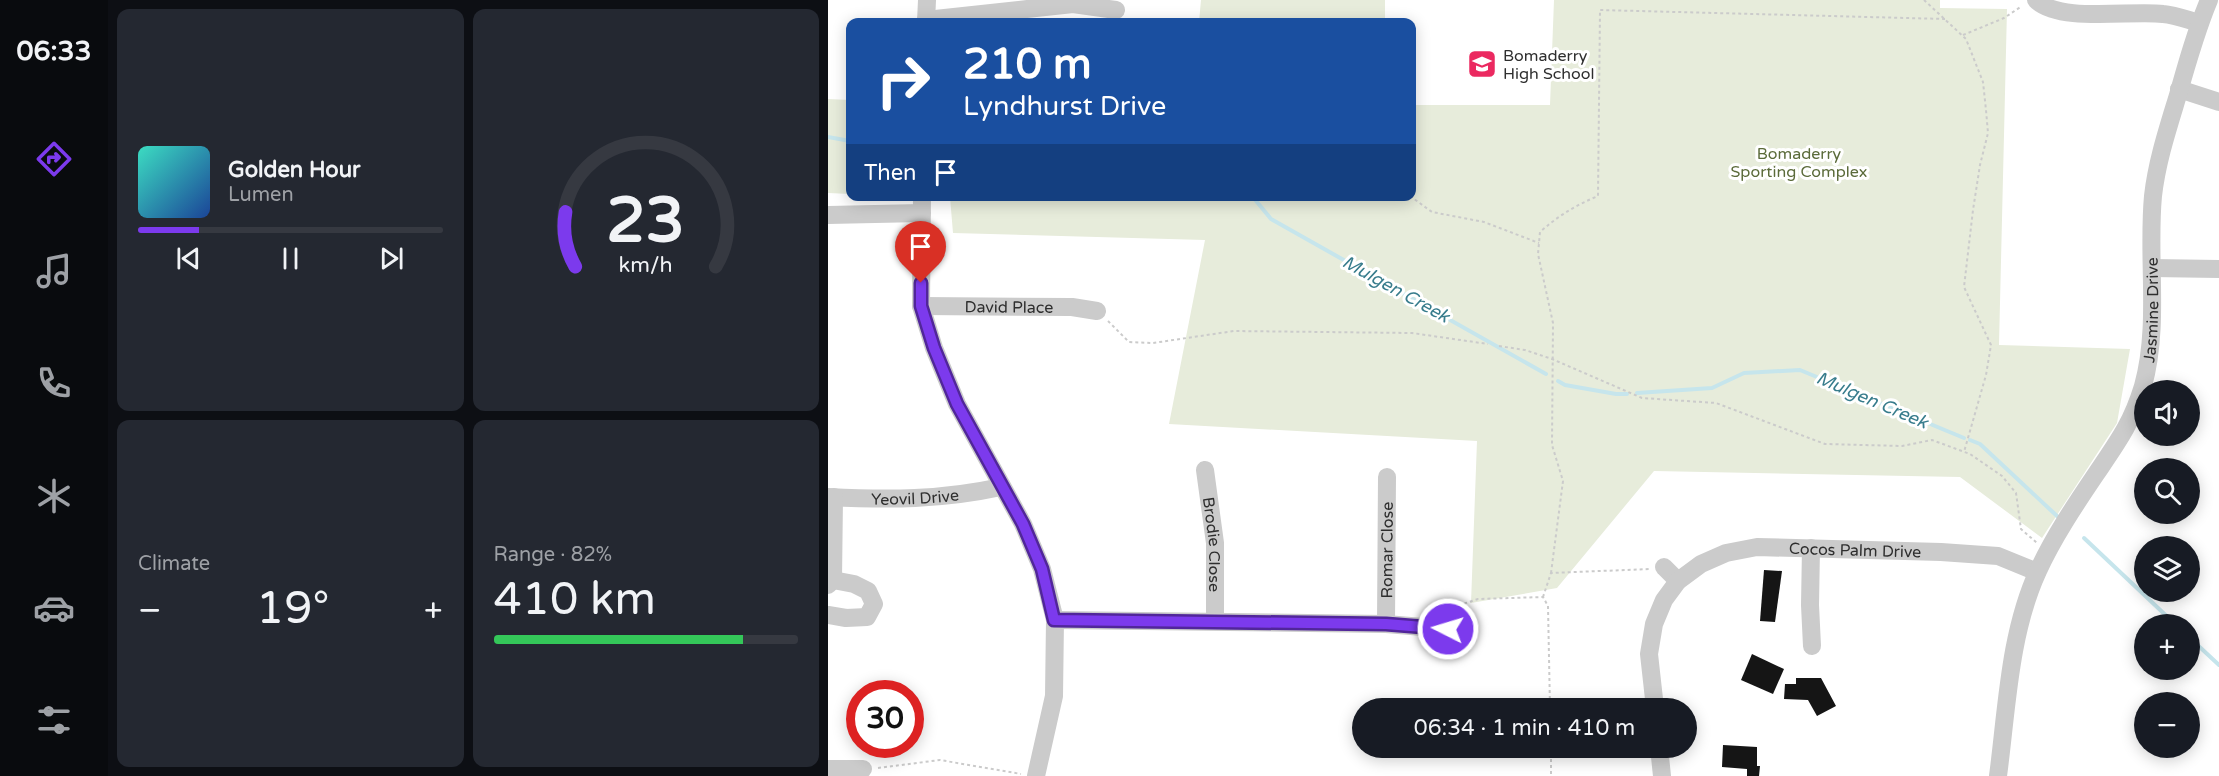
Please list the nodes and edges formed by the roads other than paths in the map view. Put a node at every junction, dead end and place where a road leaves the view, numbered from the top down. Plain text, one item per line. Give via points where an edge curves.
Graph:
1 (927, 0) edge
2 (2209, 0) edge
3 (2029, 3) edge
4 (1116, 10) dead end
5 (926, 18) edge
6 (952, 18) edge
7 (2199, 23) junction
8 (2180, 89) junction
9 (2219, 102) edge
10 (922, 205) edge
11 (828, 215) edge
12 (2152, 268) junction
13 (2219, 269) edge
14 (921, 306) junction
15 (1097, 311) road end
16 (1205, 470) dead end
17 (1387, 477) dead end
18 (1001, 487) junction
19 (831, 497) edge
20 (1811, 548) junction
21 (1664, 567) road end
22 (2037, 572) junction
23 (1678, 581) junction
24 (830, 583) edge
25 (828, 615) edge
26 (1054, 620) junction
27 (1215, 621) junction
28 (1386, 624) junction
29 (1448, 629) road end
30 (1812, 646) dead end
31 (1654, 698) edge
32 (1660, 758) edge
33 (828, 769) edge
34 (863, 769) road end
35 (1029, 775) edge
36 (1662, 776) edge
37 (1998, 776) edge

1 - 5 street
2 - 7 street, Jasmine Drive
3 - 7 street via 2066,12 2163,14
4 - 6 street via 1073,4
7 - 8 street, Jasmine Drive
8 - 9 street
8 - 12 street, Jasmine Drive via 2153,198
10 - 11 street
10 - 14 street
12 - 13 street
12 - 22 street, Jasmine Drive via 2147,367 2131,421
14 - 15 street, David Place via 1072,307
14 - 18 street via 957,404
16 - 27 street, Brodie Close via 1215,543
17 - 28 street, Romar Close
18 - 19 street, Yeovil Drive via 923,499
18 - 26 street via 1023,524 1042,569
19 - 24 street
20 - 22 street, Cocos Palm Drive via 1998,556
20 - 23 street, Cocos Palm Drive via 1757,547 1726,553 1701,564
20 - 30 street
21 - 23 street
22 - 37 street, Jasmine Drive via 2016,646
23 - 31 street, Cocos Palm Drive via 1654,624 1649,654
24 - 25 street via 854,584 868,591 874,604 867,617
26 - 27 street
26 - 35 street via 1054,696
27 - 28 street
28 - 29 street
32 - 36 street
33 - 34 street

